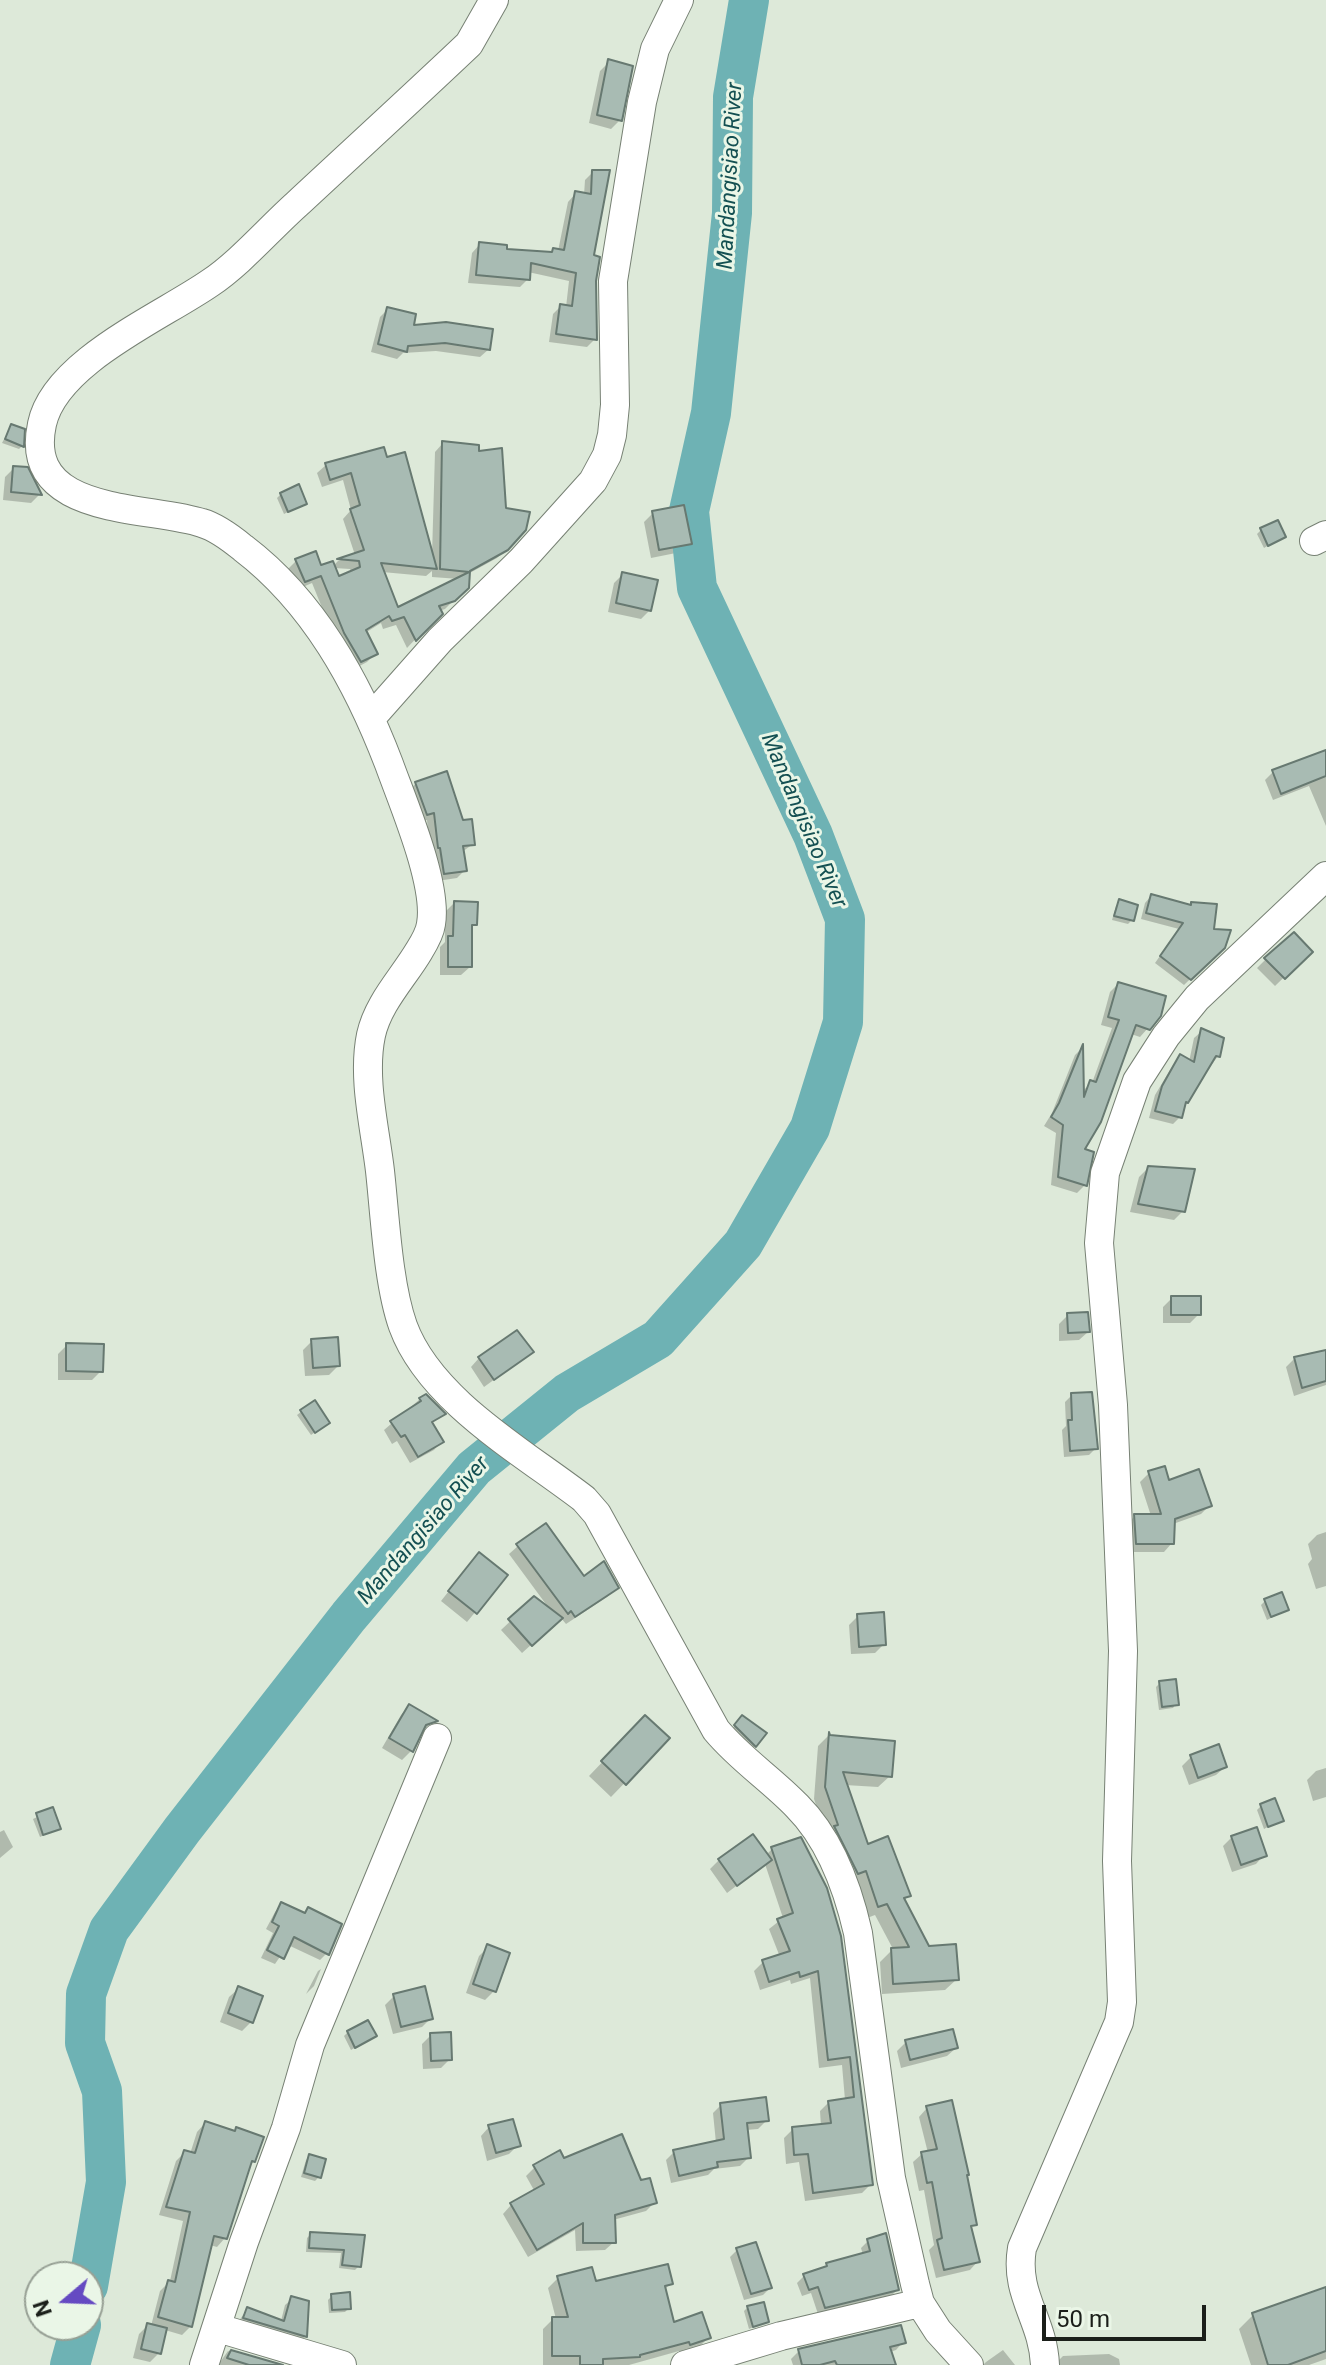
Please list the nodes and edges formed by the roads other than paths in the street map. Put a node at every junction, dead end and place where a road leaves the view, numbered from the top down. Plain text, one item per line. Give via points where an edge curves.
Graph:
1 (494, 0) edge
2 (679, 0) edge
3 (371, 718) junction
4 (1326, 876) edge
5 (437, 1738) dead end
6 (920, 2303) junction
7 (218, 2328) junction
8 (297, 2359) edge
9 (204, 2365) edge
10 (342, 2365) edge
11 (685, 2365) edge
12 (969, 2365) edge
13 (1045, 2365) edge

1 - 3 street via 469,44 213,281 98,354 51,398 39,439 57,484 80,497 204,523 240,545 293,597 342,660
2 - 3 street via 655,49 642,102 613,281 615,405 607,455 583,493
3 - 6 street via 413,828 431,900 431,925 383,1006 367,1057 401,1322 431,1376 597,1514 716,1730 816,1829 850,1900 858,1933 891,2178
4 - 13 street via 1197,998 1166,1036 1137,1081 1105,1173 1099,1243 1113,1405 1123,1651 1117,1861 1122,2002 1119,2022 1022,2248 1022,2290 1038,2326
5 - 7 street via 310,2045
6 - 11 street
6 - 12 street
7 - 8 street
7 - 9 street
8 - 10 street

